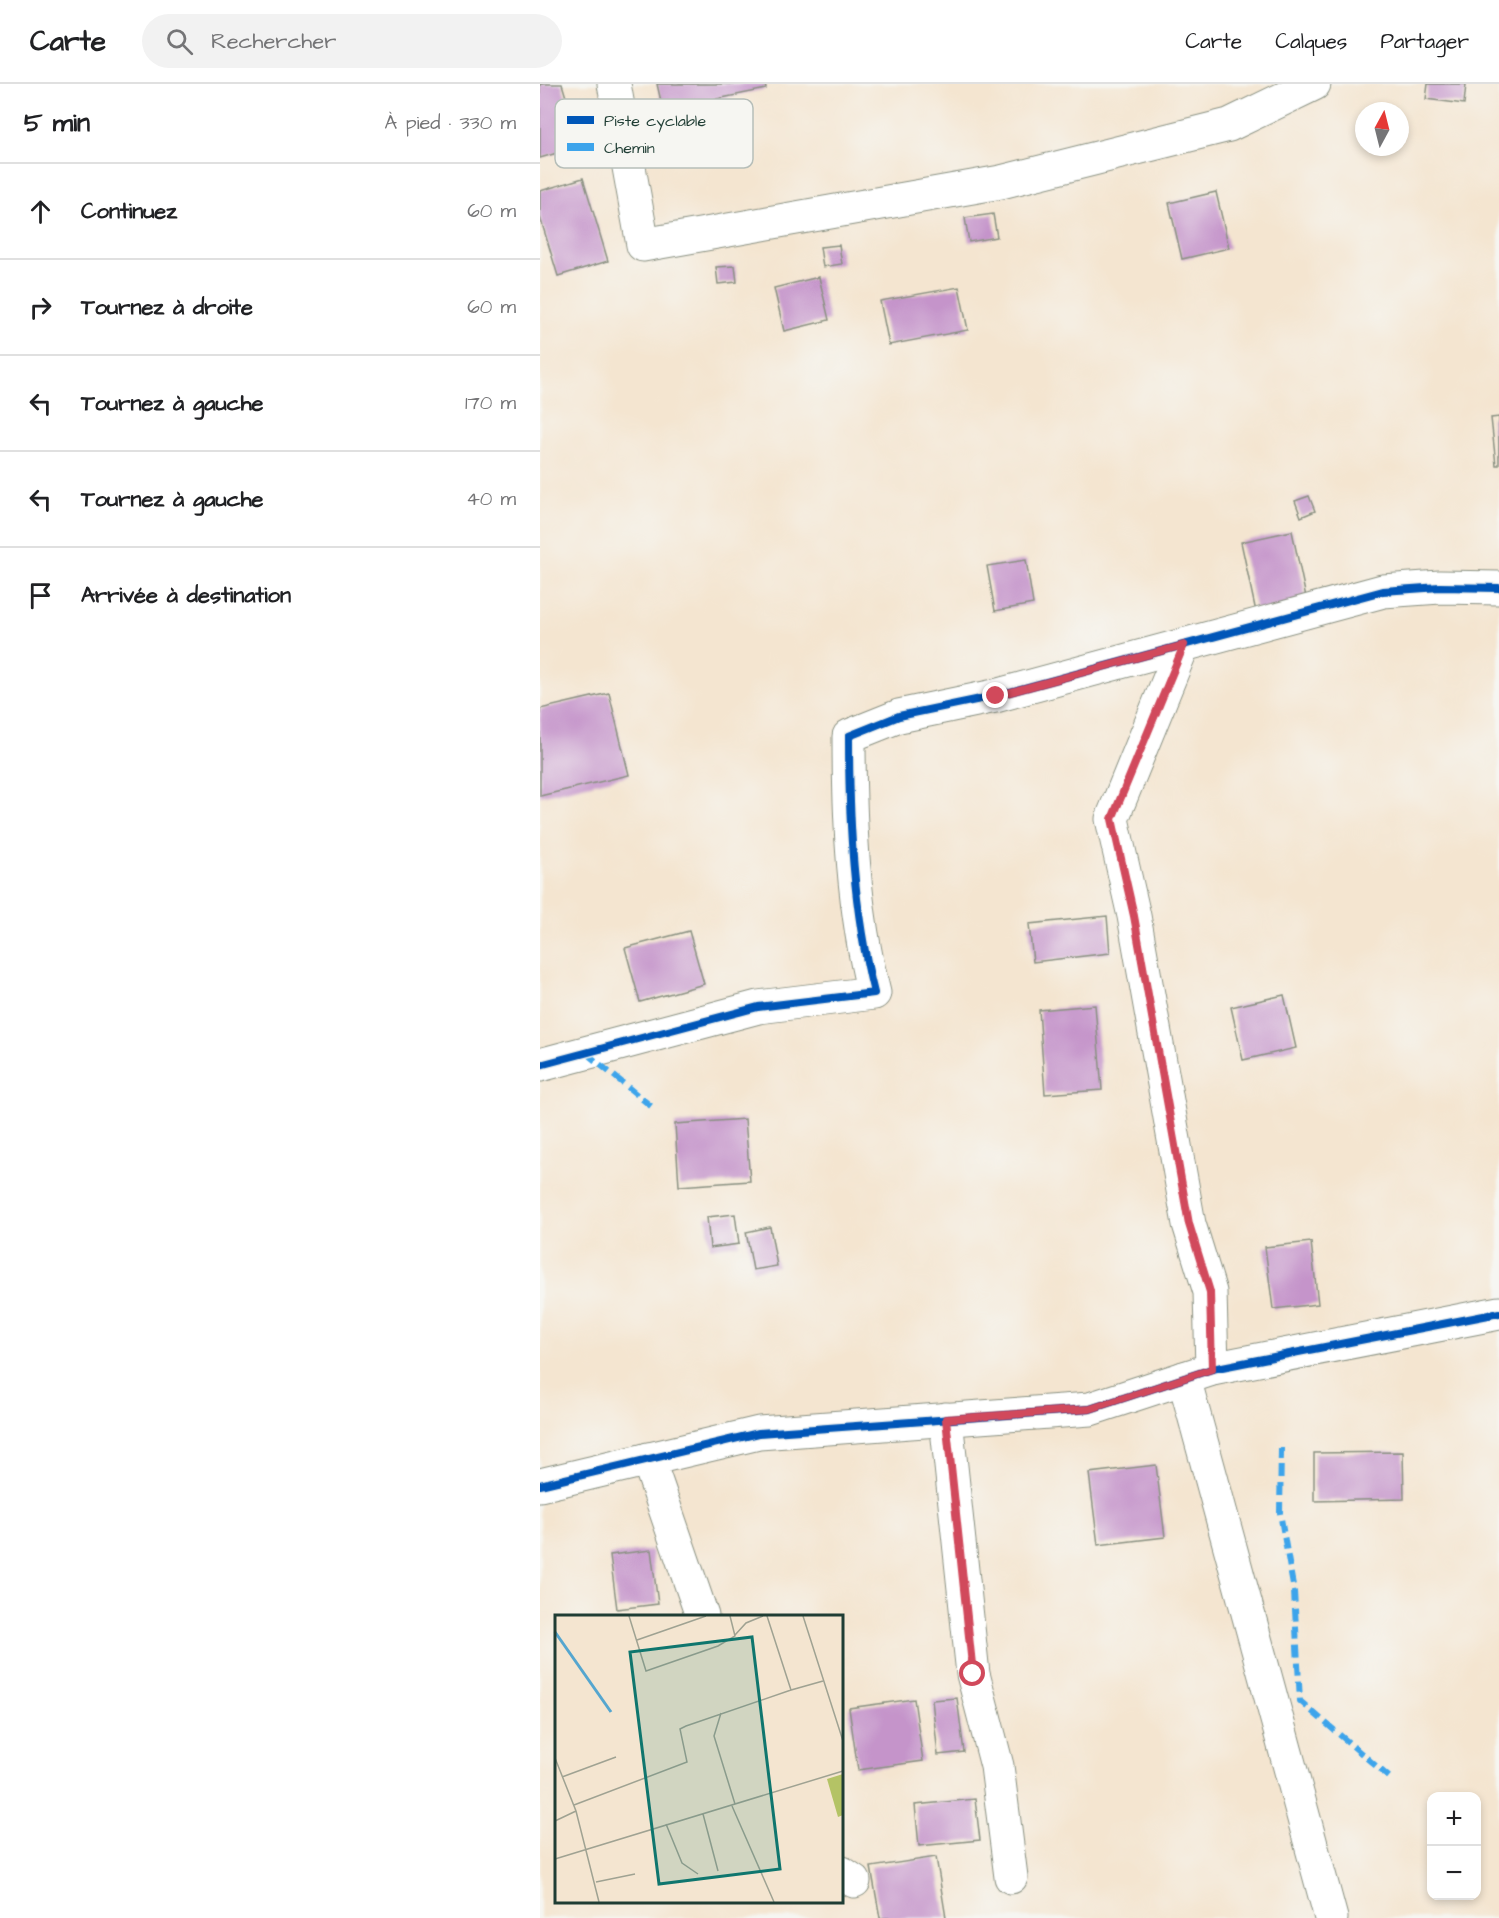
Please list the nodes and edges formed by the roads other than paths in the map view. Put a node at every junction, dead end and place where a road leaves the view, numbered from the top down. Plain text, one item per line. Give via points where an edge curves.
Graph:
1 (614, 84) edge
2 (1314, 84) edge
3 (617, 99) edge
4 (629, 168) edge
5 (1499, 588) edge
6 (1184, 645) junction
7 (540, 1065) edge
8 (1499, 1312) edge
9 (1198, 1374) junction
10 (946, 1419) junction
11 (648, 1459) junction
12 (540, 1485) edge
13 (701, 1615) edge
14 (1011, 1877) dead end
15 (1331, 1918) edge

1 - 3 street
2 - 4 street via 1229,125 1012,179 643,245
5 - 6 street via 1383,591
6 - 7 street via 996,696 899,716 849,736 849,809 861,940 874,993 758,1007
6 - 9 street via 1112,819 1134,916 1189,1224 1210,1292
8 - 9 street
9 - 10 street via 1090,1409
9 - 15 street
10 - 11 street via 759,1433
10 - 14 street via 973,1674 997,1766
11 - 12 street
11 - 13 street

